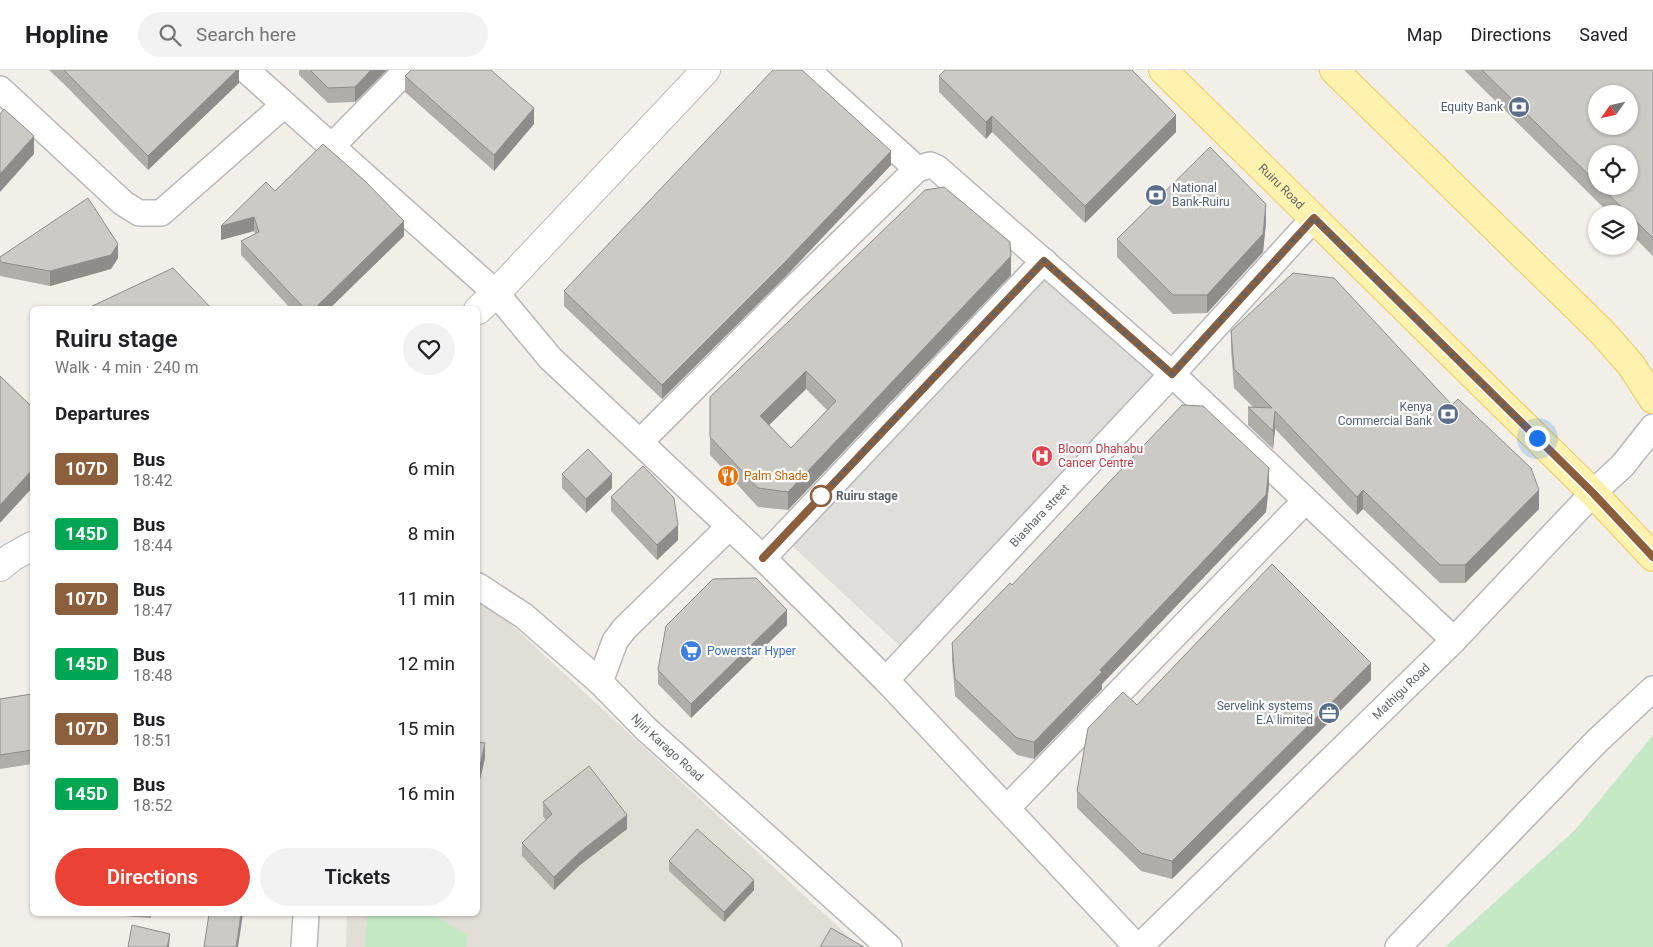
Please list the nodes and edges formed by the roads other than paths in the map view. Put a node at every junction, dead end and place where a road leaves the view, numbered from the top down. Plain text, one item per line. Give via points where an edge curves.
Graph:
1 (246, 70) edge
2 (407, 70) edge
3 (706, 70) edge
4 (807, 70) edge
5 (1164, 70) edge
6 (1334, 70) edge
7 (0, 89) edge
8 (284, 105) junction
9 (331, 147) junction
10 (917, 169) junction
11 (1314, 218) junction
12 (1044, 261) junction
13 (487, 302) edge
14 (1172, 374) junction
15 (1653, 399) edge
16 (1653, 427) edge
17 (640, 442) junction
18 (1593, 493) junction
19 (1305, 500) junction
20 (729, 527) junction
21 (30, 547) edge
22 (1653, 557) edge
23 (763, 558) junction
24 (0, 567) edge
25 (480, 587) edge
26 (1454, 640) junction
27 (886, 680) junction
28 (600, 682) junction
29 (1653, 689) edge
30 (1007, 808) junction
31 (306, 916) edge
32 (304, 947) edge
33 (889, 947) edge
34 (1138, 947) edge
35 (1398, 947) edge

1 - 8 street
2 - 9 street
3 - 13 main road
4 - 10 street
5 - 11 main road, Ruiru Road
6 - 15 main road via 1603,333 1631,365
7 - 8 street via 123,203 139,213 161,212
8 - 9 street
9 - 13 street
10 - 12 street via 930,165 937,168
10 - 17 street
11 - 14 street, Biashara street
11 - 18 main road, Ruiru Road
12 - 14 street
12 - 23 street
13 - 17 street
14 - 19 street
14 - 27 street, Biashara street
16 - 18 street, Mathigu Road via 1623,465
17 - 20 street
18 - 22 main road, Ruiru Road
18 - 26 street, Mathigu Road
19 - 26 street
19 - 30 street
20 - 23 street
20 - 28 street via 625,628 615,642
21 - 24 main road
23 - 27 street
25 - 28 street, Njiri Karago Road via 524,616
26 - 34 street, Mathigu Road
27 - 30 street
28 - 33 street, Njiri Karago Road via 646,729
29 - 35 street via 1597,741
30 - 34 street
31 - 32 street

